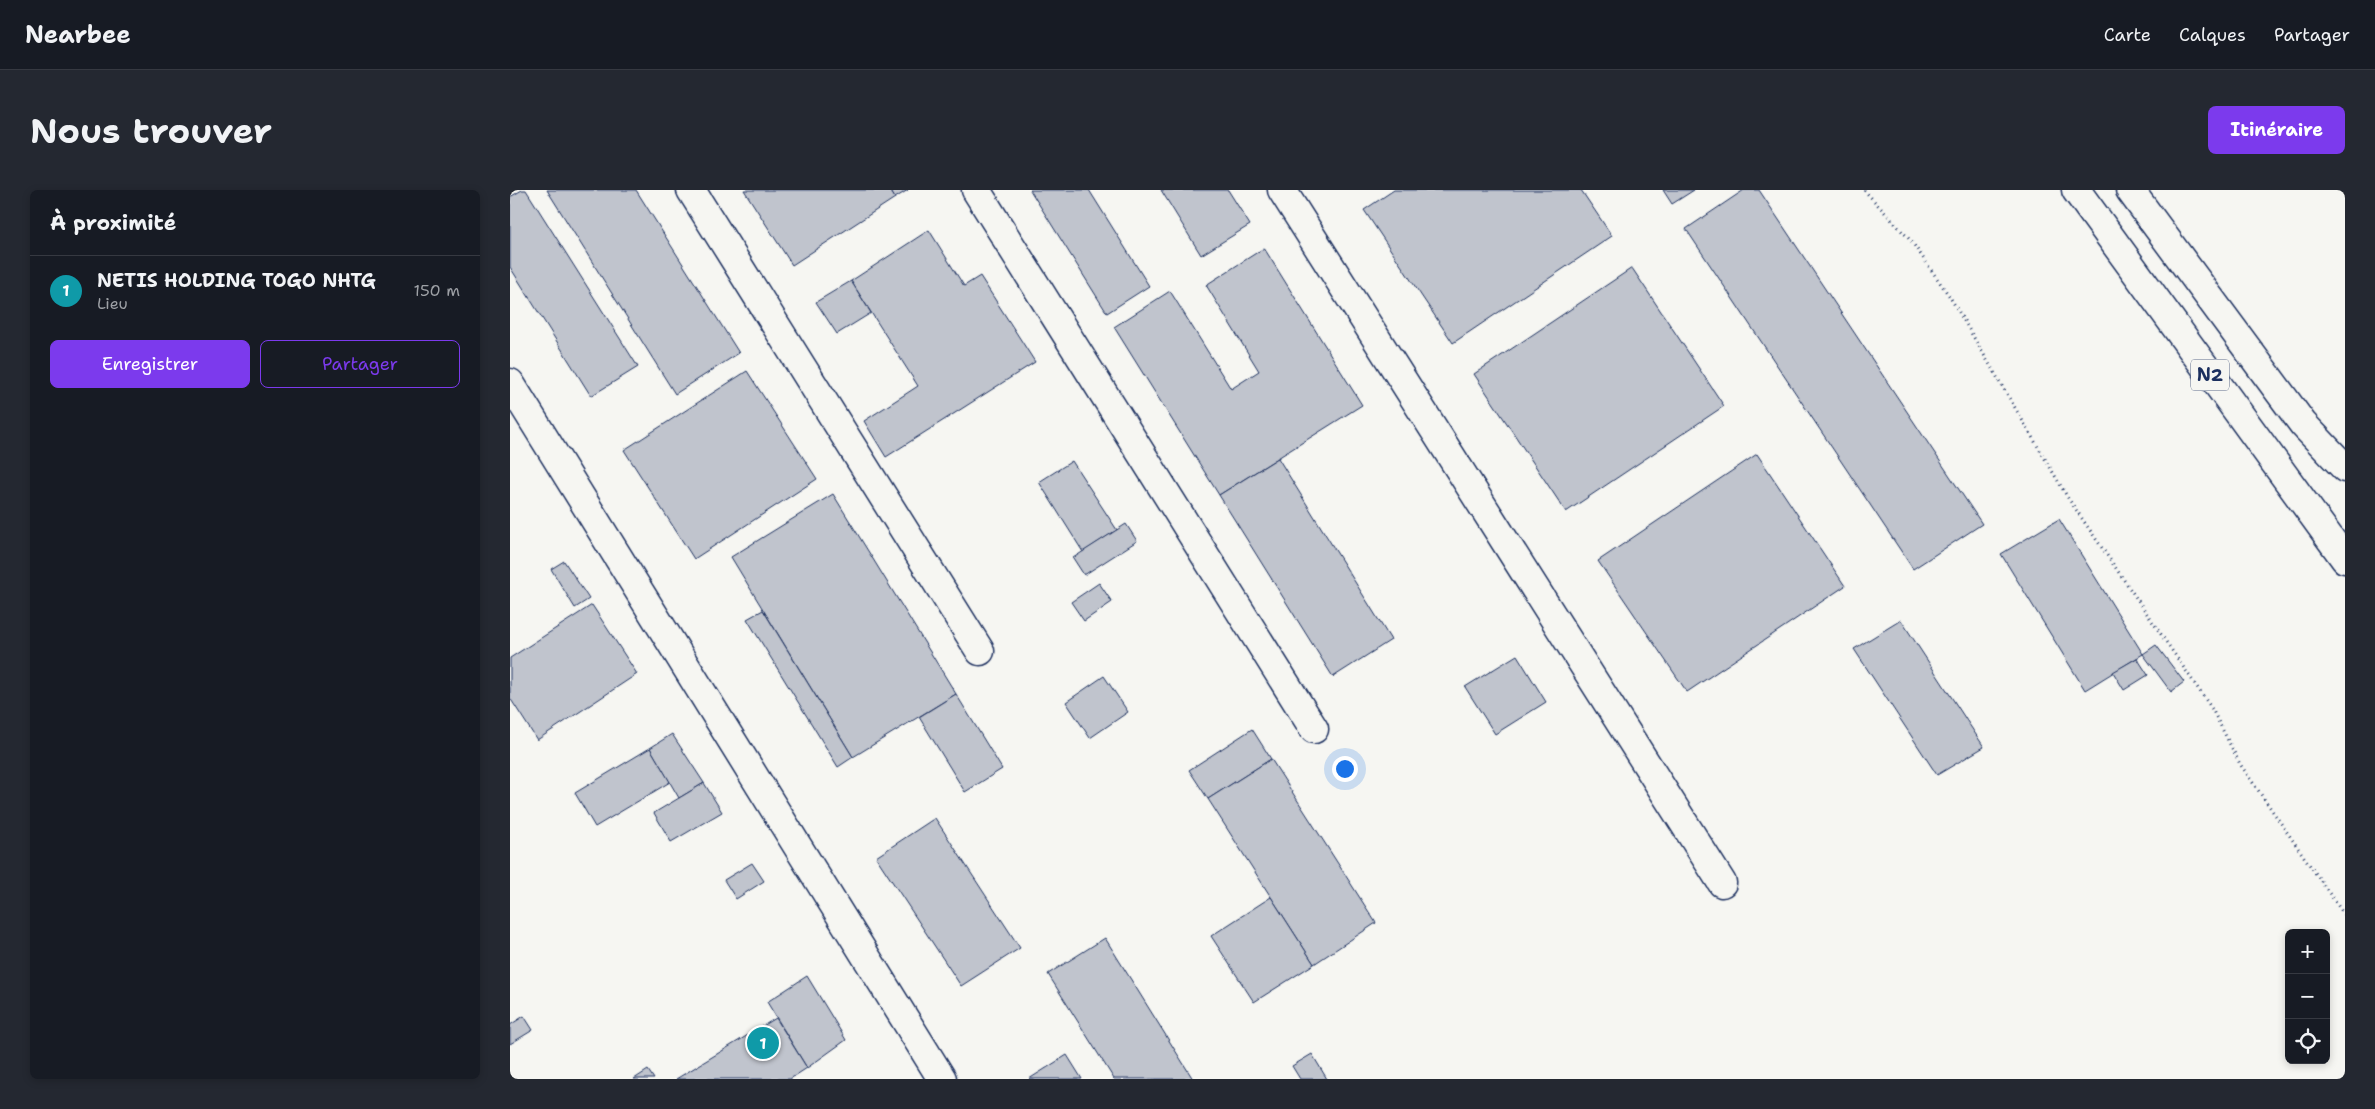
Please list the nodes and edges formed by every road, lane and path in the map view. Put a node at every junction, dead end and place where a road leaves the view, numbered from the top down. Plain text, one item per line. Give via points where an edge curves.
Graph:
1 (692, 190) edge
2 (976, 190) edge
3 (1282, 190) edge
4 (1864, 190) edge
5 (2076, 190) edge
6 (2130, 190) edge
7 (510, 383) edge
8 (2345, 468) edge
9 (2345, 559) edge
10 (980, 651) dead end
11 (1314, 730) dead end
12 (1722, 883) dead end
13 (2345, 916) edge
14 (942, 1079) edge

1 - 10 main road
2 - 11 main road
3 - 12 main road
4 - 13 path via 1912,242 1950,297 2068,498 2212,708 2240,764
5 - 9 main road, N2
6 - 8 main road, N2 via 2303,424
7 - 14 main road

